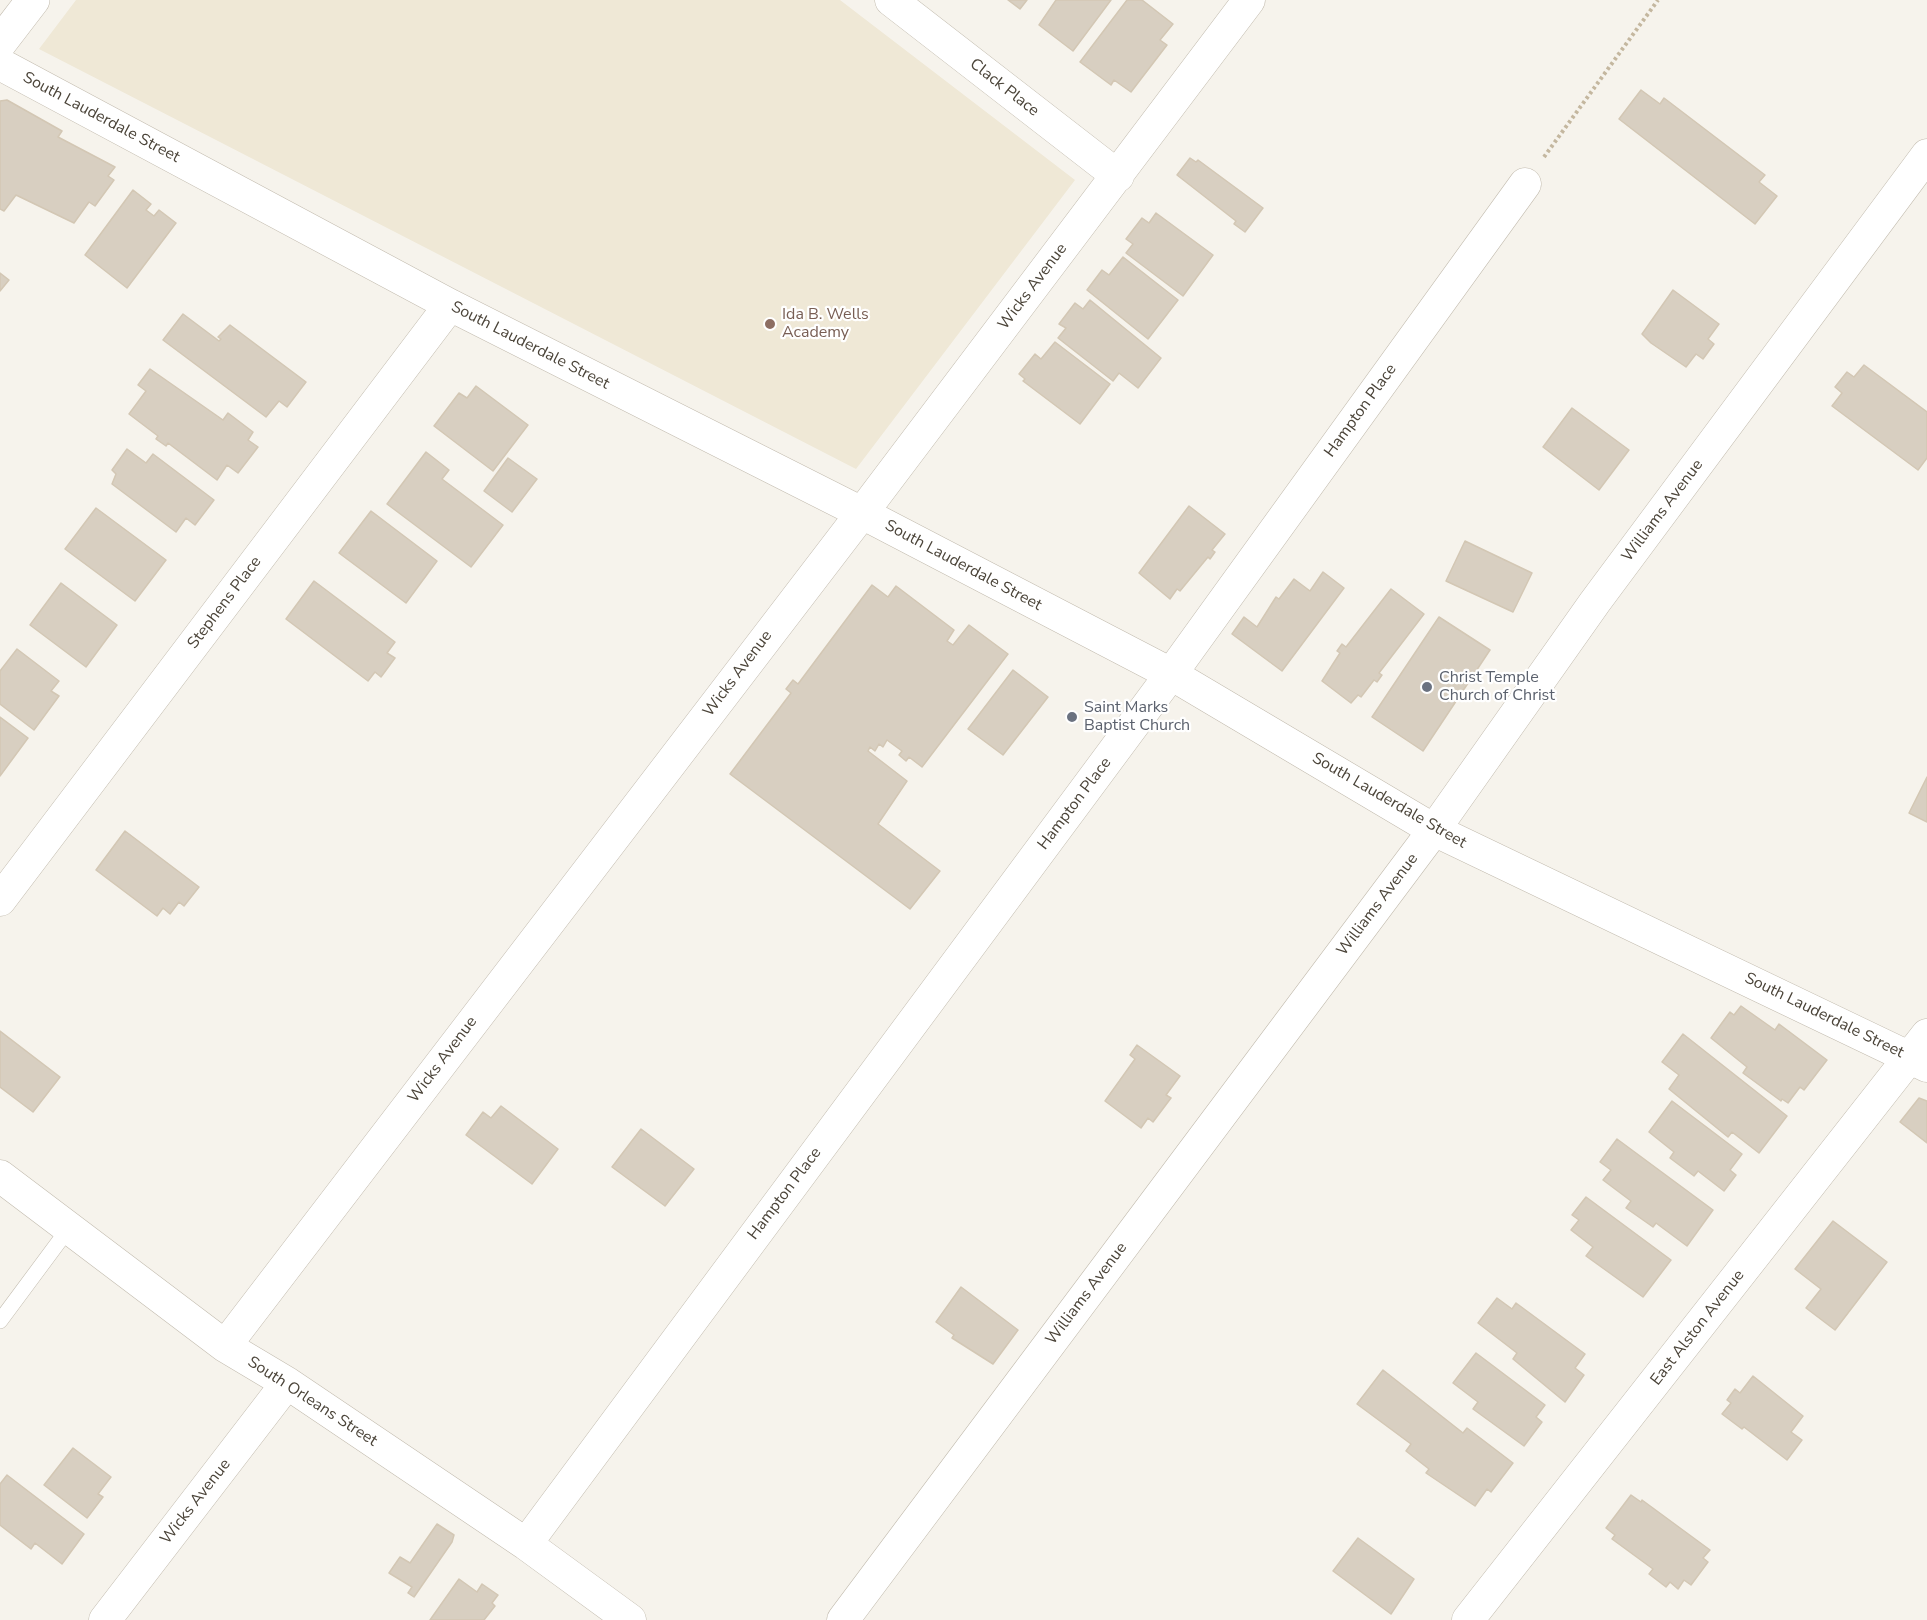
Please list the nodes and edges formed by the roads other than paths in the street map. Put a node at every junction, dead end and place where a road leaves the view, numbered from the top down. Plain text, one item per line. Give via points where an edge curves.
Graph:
1 (33, 0) edge
2 (891, 0) edge
3 (1249, 0) edge
4 (0, 43) edge
5 (0, 64) edge
6 (1927, 155) edge
7 (1118, 176) junction
8 (1525, 184) road end
9 (450, 305) junction
10 (862, 513) junction
11 (1171, 674) junction
12 (1434, 830) junction
13 (0, 900) edge
14 (1921, 1053) edge
15 (0, 1176) edge
16 (69, 1228) junction
17 (0, 1321) edge
18 (225, 1346) junction
19 (287, 1383) junction
20 (526, 1544) junction
21 (105, 1620) edge
22 (630, 1620) edge
23 (843, 1620) edge
24 (1468, 1620) edge

1 - 4 street
2 - 7 street, Clack Place
3 - 7 street, Wicks Avenue
5 - 9 street, South Lauderdale Street
6 - 12 street, Williams Avenue via 1595,602
7 - 10 street, Wicks Avenue
8 - 11 street, Hampton Place
9 - 10 street, South Lauderdale Street
9 - 13 street, Stephens Place
10 - 11 street, South Lauderdale Street
10 - 18 street, Wicks Avenue
11 - 12 street, South Lauderdale Street
11 - 20 street, Hampton Place
12 - 14 street, South Lauderdale Street
12 - 23 street, Williams Avenue
14 - 24 street, East Alston Avenue
15 - 16 street, South Orleans Street
16 - 17 lane
16 - 18 street, South Orleans Street
18 - 19 street, South Orleans Street
19 - 20 street, South Orleans Street
19 - 21 street, Wicks Avenue
20 - 22 street, South Orleans Street

